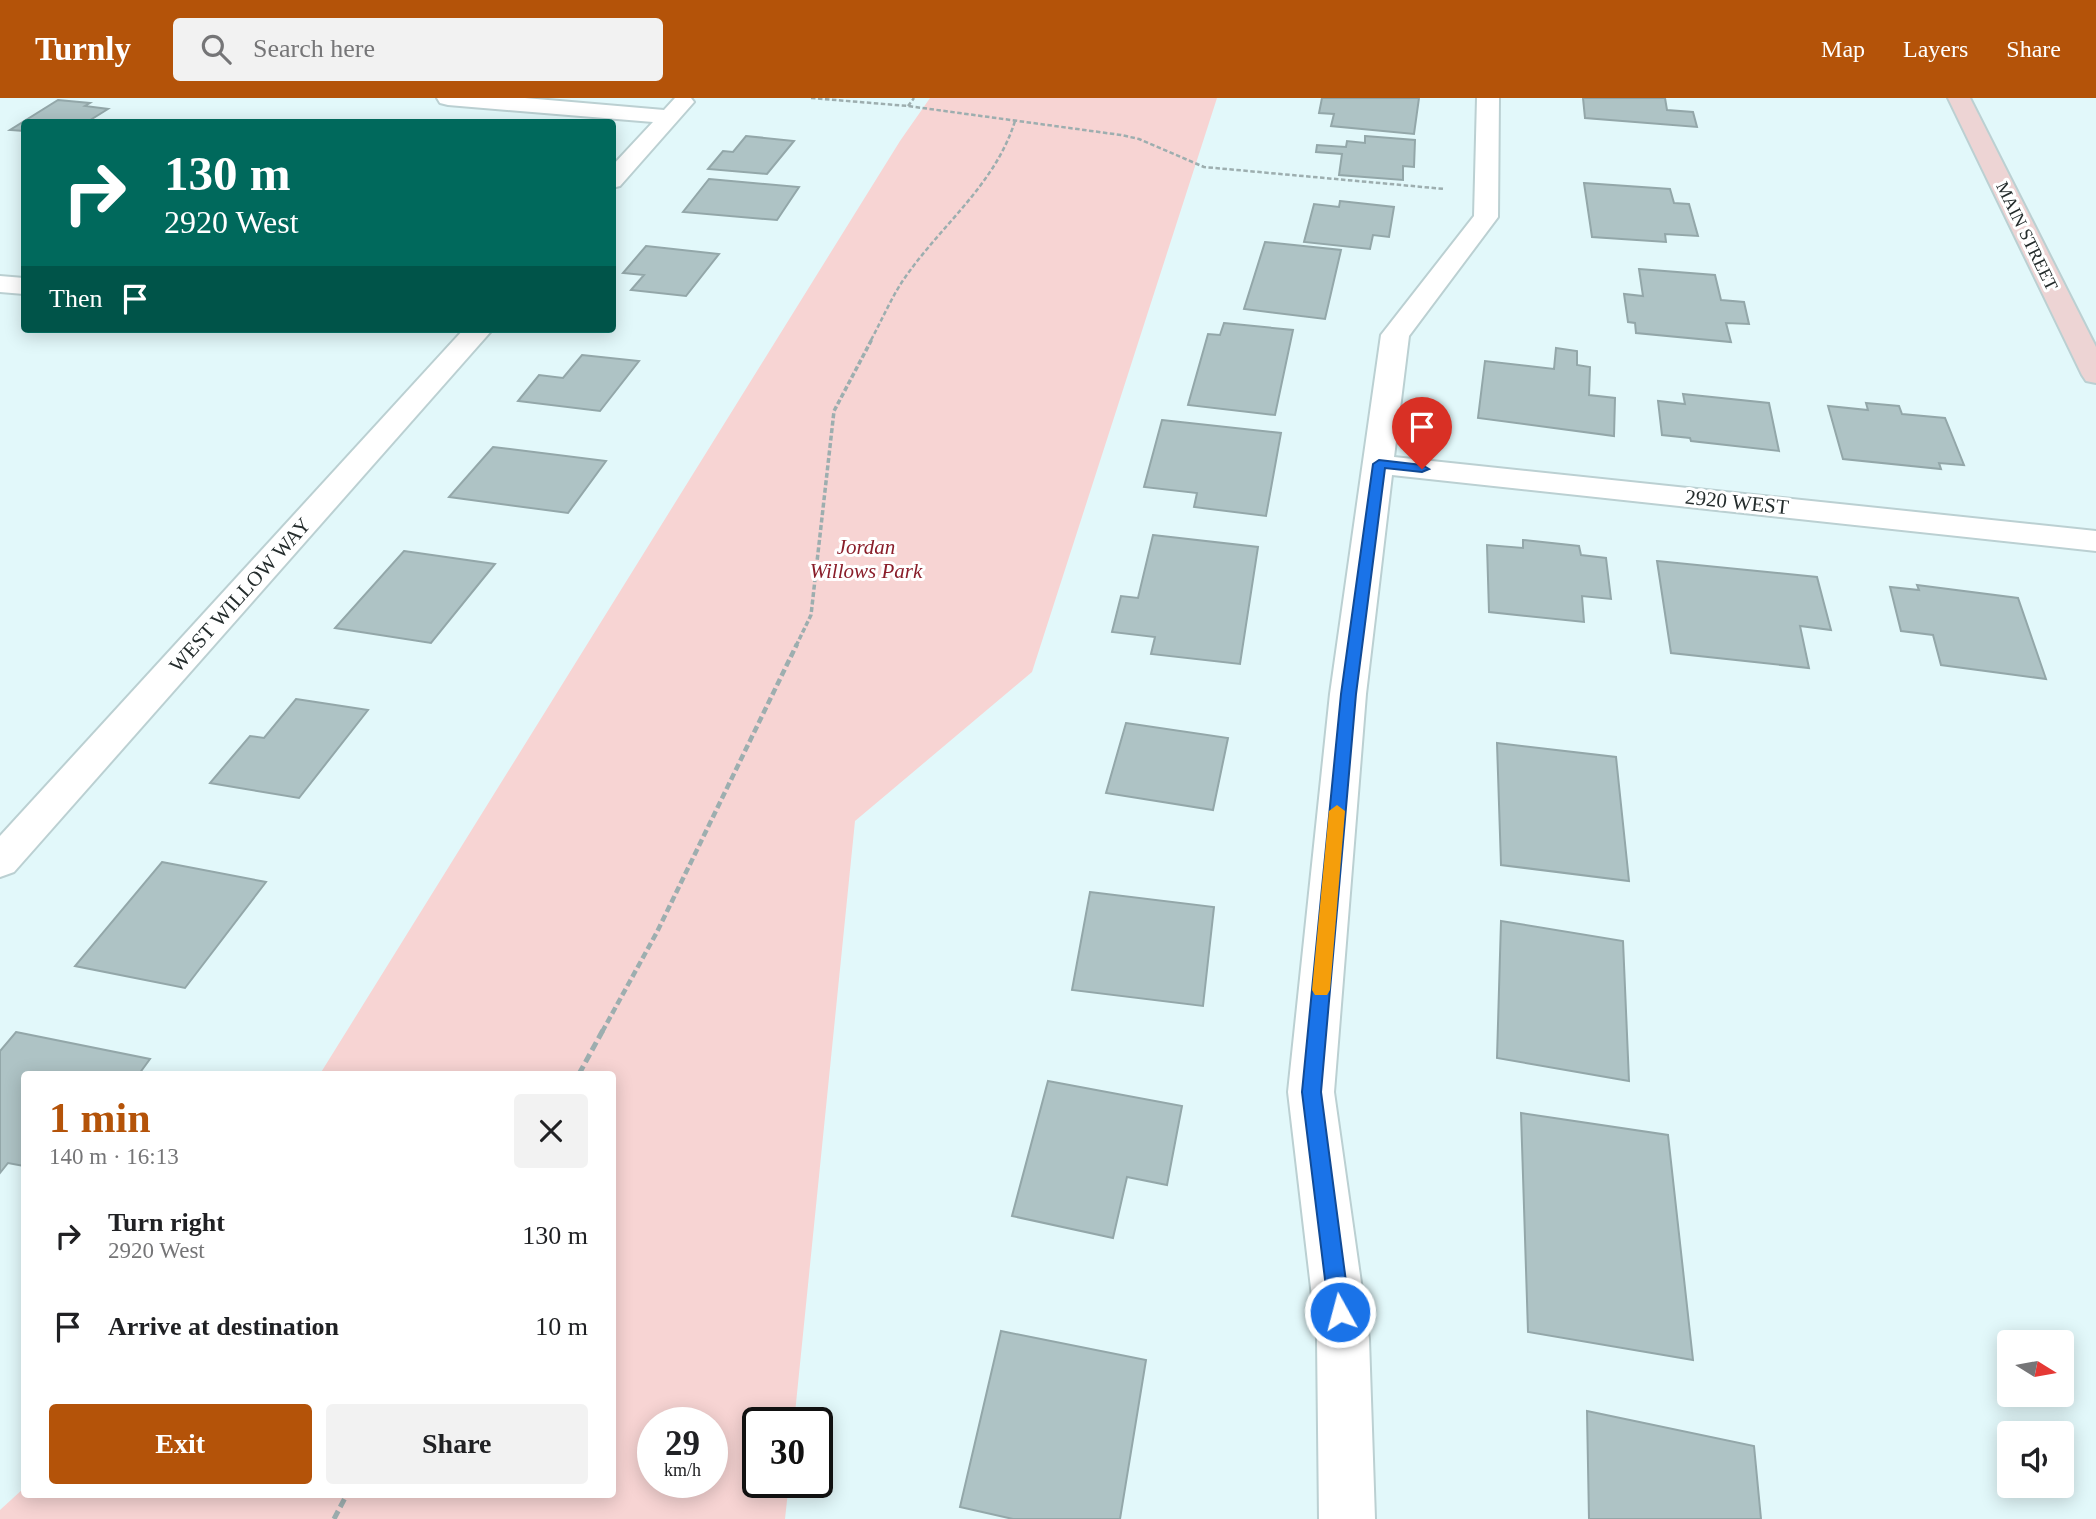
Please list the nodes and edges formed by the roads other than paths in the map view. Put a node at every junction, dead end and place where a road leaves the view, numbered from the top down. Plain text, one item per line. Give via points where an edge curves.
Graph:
1 (448, 98) edge
2 (687, 98) edge
3 (1488, 98) edge
4 (1959, 98) edge
5 (670, 117) junction
6 (616, 177) edge
7 (0, 284) edge
8 (21, 286) edge
9 (475, 333) edge
10 (2096, 375) edge
11 (1379, 464) junction
12 (2096, 541) edge
13 (0, 862) edge
14 (1347, 1519) edge

1 - 5 street
2 - 5 street
3 - 11 street via 1486,217 1395,335
4 - 10 main road, MAIN STREET
5 - 6 street
7 - 8 street
9 - 13 street, WEST WILLOW WAY
11 - 12 street, 2920 WEST
11 - 14 street via 1348,694 1311,1092 1343,1339

